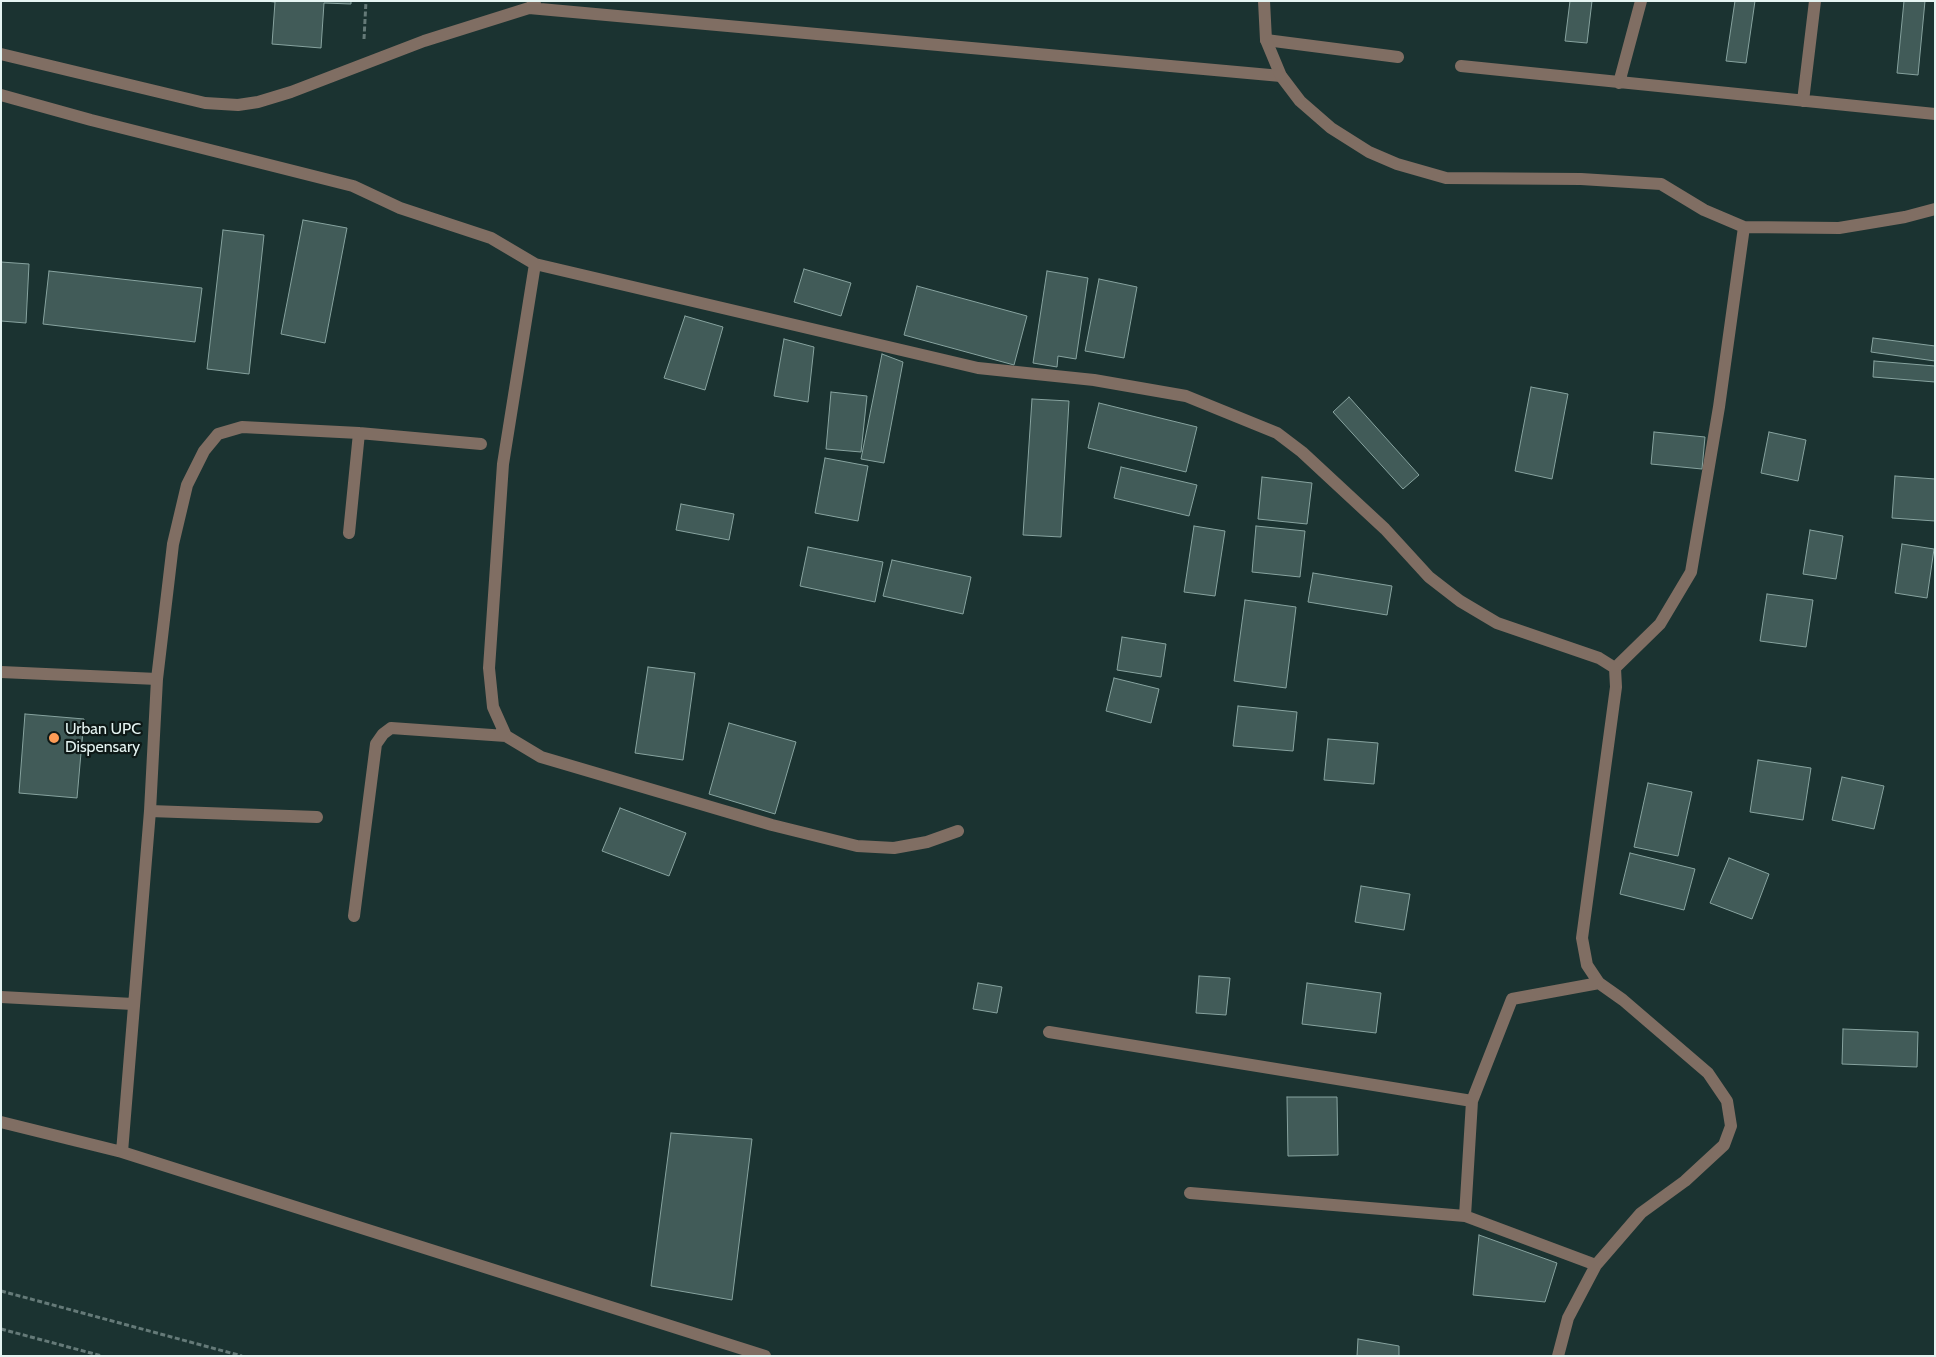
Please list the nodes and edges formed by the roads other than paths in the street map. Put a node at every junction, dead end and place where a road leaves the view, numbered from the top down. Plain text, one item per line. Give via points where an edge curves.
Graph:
1 (1264, 1) edge
2 (1641, 1) edge
3 (1815, 1) edge
4 (534, 5) edge
5 (1266, 40) junction
6 (1, 54) edge
7 (1398, 57) dead end
8 (1461, 66) dead end
9 (1281, 76) junction
10 (1619, 83) junction
11 (1, 94) edge
12 (1804, 101) junction
13 (1935, 114) edge
14 (1935, 209) edge
15 (1744, 226) junction
16 (535, 264) junction
17 (359, 433) junction
18 (481, 444) dead end
19 (349, 533) dead end
20 (1615, 668) junction
21 (1, 672) edge
22 (157, 679) junction
23 (506, 736) junction
24 (150, 811) junction
25 (317, 817) dead end
26 (958, 831) dead end
27 (354, 916) dead end
28 (1599, 983) junction
29 (1, 997) edge
30 (133, 1004) junction
31 (1049, 1032) dead end
32 (1472, 1101) junction
33 (1, 1122) edge
34 (122, 1152) junction
35 (1190, 1193) dead end
36 (1465, 1216) junction
37 (1596, 1265) junction
38 (765, 1356) edge
39 (1558, 1356) edge

1 - 5 street
2 - 10 street
3 - 12 street
4 - 6 street via 424,41 292,92 238,105 205,103
4 - 9 street
5 - 7 street
5 - 9 street
8 - 10 street
9 - 15 street via 1300,101 1331,128 1369,152 1397,164 1446,178 1581,179 1661,184 1704,210
10 - 12 street
11 - 16 street via 353,186 400,208 491,238
12 - 13 street
14 - 15 street via 1839,228
15 - 20 street via 1692,572 1660,624
16 - 20 street via 978,368 1094,380 1186,396 1278,433 1385,529 1429,577 1460,601 1497,623 1599,658
16 - 23 street via 503,464 489,668 493,707
17 - 18 street
17 - 19 street
17 - 22 street via 242,427 218,434 204,451 187,485 173,544
20 - 28 street via 1616,687 1582,938 1587,965
21 - 22 street
22 - 24 street
23 - 26 street via 541,757 772,826 857,846 894,848
23 - 27 street via 391,728 383,734 376,744
24 - 25 street
24 - 30 street
28 - 32 street via 1512,999
28 - 37 street via 1708,1073 1727,1101 1730,1126 1724,1145 1685,1181 1641,1213
29 - 30 street
30 - 34 street
31 - 32 street
32 - 36 street
33 - 34 street
34 - 38 street
35 - 36 street
36 - 37 street
37 - 39 street via 1568,1318

